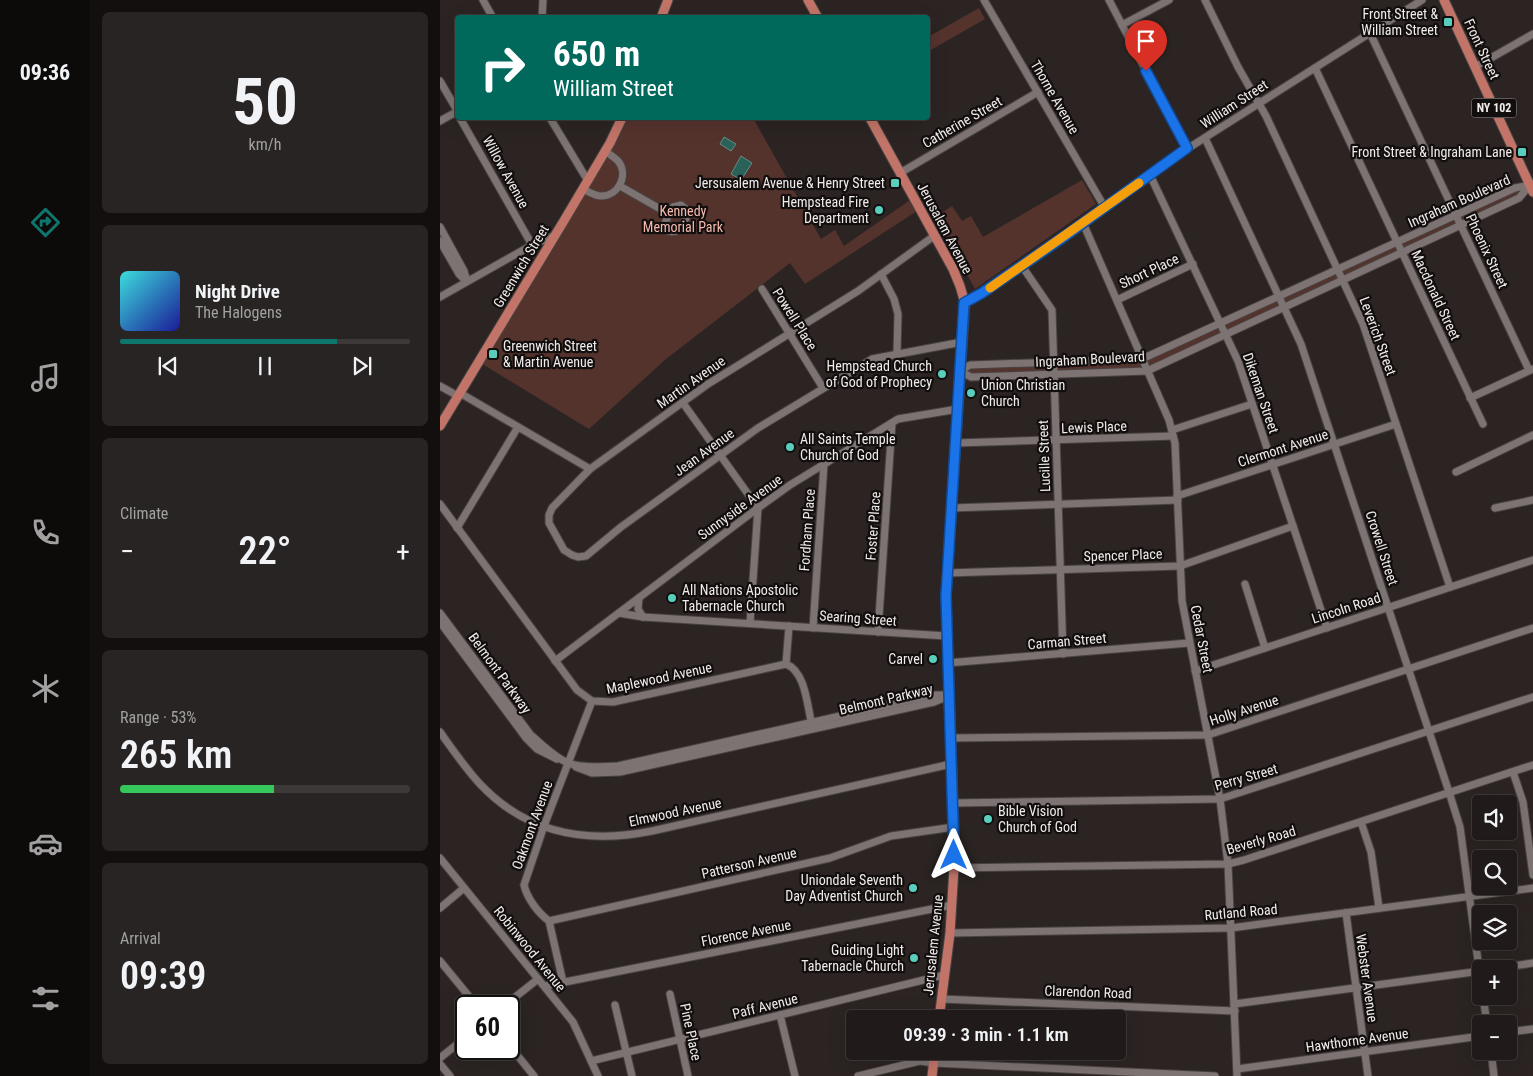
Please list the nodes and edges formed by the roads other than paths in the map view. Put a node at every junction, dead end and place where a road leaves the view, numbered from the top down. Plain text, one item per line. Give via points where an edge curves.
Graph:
1 (483, 0) edge
2 (543, 0) edge
3 (668, 0) edge
4 (808, 0) edge
5 (984, 0) edge
6 (1109, 0) edge
7 (1170, 0) edge
8 (1205, 0) edge
9 (1422, 0) edge
10 (1444, 0) edge
11 (491, 15) edge
12 (542, 15) edge
13 (662, 15) edge
14 (816, 15) edge
15 (1122, 25) junction
16 (1370, 33) junction
17 (1533, 34) edge
18 (1474, 67) junction
19 (1315, 68) junction
20 (440, 81) edge
21 (1038, 92) junction
22 (1258, 103) junction
23 (455, 107) edge
24 (455, 112) edge
25 (461, 120) edge
26 (551, 120) edge
27 (621, 120) edge
28 (871, 120) edge
29 (440, 121) edge
30 (1205, 138) junction
31 (1187, 148) junction
32 (605, 151) junction
33 (900, 173) junction
34 (1150, 175) junction
35 (585, 185) junction
36 (620, 186) junction
37 (1532, 187) edge
38 (1104, 208) junction
39 (669, 214) dead end
40 (1456, 215) junction
41 (1084, 223) junction
42 (1461, 225) junction
43 (440, 227) edge
44 (554, 236) junction
45 (934, 236) junction
46 (440, 241) edge
47 (1397, 242) junction
48 (532, 245) junction
49 (1402, 252) junction
50 (1192, 264) junction
51 (1022, 266) junction
52 (1337, 269) junction
53 (881, 274) junction
54 (1342, 279) junction
55 (466, 282) junction
56 (762, 289) dead end
57 (440, 297) edge
58 (1278, 297) junction
59 (1117, 300) junction
60 (964, 303) junction
61 (1284, 307) junction
62 (1220, 324) junction
63 (789, 333) junction
64 (1226, 335) junction
65 (962, 342) junction
66 (897, 353) junction
67 (1142, 359) junction
68 (1054, 362) junction
69 (1531, 370) edge
70 (960, 371) junction
71 (1147, 371) junction
72 (1054, 374) junction
73 (440, 386) edge
74 (823, 388) junction
75 (459, 395) junction
76 (1470, 398) junction
77 (683, 403) junction
78 (1252, 404) junction
79 (958, 409) junction
80 (892, 423) junction
81 (1396, 424) junction
82 (1483, 424) dead end
83 (440, 426) edge
84 (518, 427) junction
85 (1173, 433) junction
86 (1533, 435) edge
87 (1056, 440) junction
88 (955, 443) junction
89 (1334, 444) junction
90 (720, 455) junction
91 (824, 464) junction
92 (1273, 465) junction
93 (590, 469) junction
94 (1456, 472) dead end
95 (1178, 498) junction
96 (1533, 500) edge
97 (440, 504) edge
98 (1059, 505) junction
99 (758, 508) junction
100 (951, 508) junction
101 (1495, 508) dead end
102 (1293, 526) junction
103 (457, 528) junction
104 (1533, 560) edge
105 (1180, 566) junction
106 (1061, 570) junction
107 (947, 573) junction
108 (1245, 584) dead end
109 (1450, 587) junction
110 (639, 598) junction
111 (1389, 608) junction
112 (440, 613) edge
113 (618, 614) junction
114 (643, 617) junction
115 (440, 622) edge
116 (750, 623) junction
117 (789, 626) junction
118 (813, 628) junction
119 (1327, 628) junction
120 (1533, 628) edge
121 (878, 632) junction
122 (947, 636) junction
123 (1190, 643) junction
124 (1266, 648) junction
125 (1063, 654) junction
126 (472, 661) junction
127 (556, 661) junction
128 (948, 663) junction
129 (786, 664) junction
130 (1409, 669) junction
131 (1195, 671) junction
132 (948, 695) junction
133 (1533, 696) edge
134 (592, 701) junction
135 (812, 726) junction
136 (1429, 731) junction
137 (440, 732) edge
138 (1208, 735) junction
139 (950, 738) junction
140 (568, 763) junction
141 (951, 764) junction
142 (1533, 765) edge
143 (1512, 772) junction
144 (1450, 792) junction
145 (1220, 799) junction
146 (953, 803) junction
147 (1360, 822) junction
148 (544, 826) junction
149 (954, 827) junction
150 (440, 858) edge
151 (1228, 864) junction
152 (954, 868) junction
153 (1533, 875) edge
154 (464, 888) junction
155 (1533, 888) edge
156 (1470, 896) junction
157 (952, 904) junction
158 (440, 908) edge
159 (1379, 908) junction
160 (1346, 913) junction
161 (549, 921) junction
162 (1231, 928) junction
163 (950, 933) junction
164 (1479, 960) edge
165 (440, 961) edge
166 (1533, 963) edge
167 (1517, 965) edge
168 (1472, 972) edge
169 (944, 975) junction
170 (538, 979) junction
171 (563, 982) junction
172 (545, 986) junction
173 (1356, 988) junction
174 (670, 994) dead end
175 (468, 995) edge
176 (518, 995) edge
177 (941, 998) junction
178 (614, 1005) dead end
179 (1234, 1008) junction
180 (940, 1010) edge
181 (780, 1015) junction
182 (1533, 1029) edge
183 (1517, 1031) edge
184 (1472, 1037) edge
185 (679, 1040) junction
186 (455, 1046) edge
187 (1364, 1052) junction
188 (626, 1053) junction
189 (440, 1058) edge
190 (520, 1059) edge
191 (934, 1060) edge
192 (1491, 1060) edge
193 (592, 1061) junction
194 (934, 1063) junction
195 (440, 1064) edge
196 (1237, 1072) edge
197 (450, 1076) edge
198 (534, 1076) edge
199 (598, 1076) edge
200 (632, 1076) edge
201 (688, 1076) edge
202 (795, 1076) edge
203 (858, 1076) edge
204 (932, 1076) edge
205 (1215, 1076) edge
206 (1368, 1076) edge
207 (1494, 1076) edge

1 - 11 street
2 - 12 street
3 - 13 main road
4 - 14 main road
5 - 21 street, Thorne Avenue
6 - 15 street
7 - 15 street
8 - 22 street, Leverich Street
9 - 16 street, William Street
10 - 18 main road, Front Street / NY 102
15 - 31 street
16 - 19 street, William Street
16 - 40 street, Phoenix Street
17 - 18 street
18 - 37 main road, Front Street / NY 102
19 - 22 street, William Street
19 - 47 street, Macdonald Street
20 - 23 street
21 - 33 street, Catherine Street
21 - 38 street, Thorne Avenue
22 - 30 street, William Street
22 - 52 street, Leverich Street
24 - 29 street
25 - 48 street, Willow Avenue
26 - 35 street
27 - 32 main road, Greenwich Street
28 - 33 main road, Jerusalem Avenue
30 - 31 street, William Street
30 - 58 street, Crowell Street
31 - 34 street, William Street
32 - 35 main road, Greenwich Street
32 - 36 street via 621,167
33 - 45 main road, Jerusalem Avenue
34 - 38 street, William Street
34 - 50 street, Dikeman Street
35 - 36 street via 596,196 610,195
35 - 44 main road, Greenwich Street
36 - 39 street
37 - 40 street, Ingraham Boulevard via 1515,188
37 - 42 street, Ingraham Boulevard via 1519,198
38 - 41 street, William Street
40 - 42 street, Phoenix Street
40 - 47 street, Ingraham Boulevard
41 - 51 street, William Street
41 - 59 street, Cedar Street
42 - 49 street, Ingraham Boulevard
42 - 69 street, Phoenix Street
43 - 55 street via 464,271
44 - 48 street
44 - 75 main road, Greenwich Street
45 - 53 street, Martin Avenue
45 - 60 main road, Jerusalem Avenue via 953,269
46 - 55 street
47 - 49 street, Macdonald Street
47 - 52 street, Ingraham Boulevard
48 - 55 street
49 - 54 street, Ingraham Boulevard
49 - 76 street, Macdonald Street
50 - 59 street, Short Place
50 - 62 street, Dikeman Street
51 - 60 street, William Street
51 - 68 street, Lucille Street via 1052,310
52 - 54 street, Leverich Street
52 - 58 street, Ingraham Boulevard
53 - 63 street, Martin Avenue
53 - 66 street via 898,314
54 - 61 street, Ingraham Boulevard
54 - 81 street, Leverich Street via 1363,324
55 - 57 street
56 - 63 street, Powell Place
58 - 61 street, Crowell Street
58 - 62 street, Ingraham Boulevard
59 - 67 street, Cedar Street
60 - 65 main road, Jerusalem Avenue
61 - 64 street, Ingraham Boulevard
61 - 89 street, Crowell Street via 1301,344
62 - 64 street, Dikeman Street
62 - 67 street, Ingraham Boulevard
63 - 74 street, Powell Place
63 - 77 street, Martin Avenue
64 - 71 street, Ingraham Boulevard
64 - 78 street, Dikeman Street
65 - 66 street, Jean Avenue
65 - 70 main road, Jerusalem Avenue
66 - 74 street, Jean Avenue via 872,359
67 - 68 street, Ingraham Boulevard
67 - 71 street, Cedar Street
68 - 70 street, Ingraham Boulevard via 970,365
68 - 72 street, Lucille Street
69 - 76 street
70 - 72 street, Ingraham Boulevard via 971,376
70 - 79 main road, Jerusalem Avenue
71 - 72 street, Ingraham Boulevard
71 - 85 street, Cedar Street
72 - 87 street, Lucille Street
73 - 75 street
74 - 90 street, Jean Avenue
75 - 83 main road, Greenwich Street
75 - 84 street
76 - 82 street, Macdonald Street
77 - 90 street
77 - 93 street, Martin Avenue
78 - 85 street, Lewis Place
78 - 92 street, Dikeman Street
79 - 80 street, Sunnyside Avenue via 902,418
79 - 88 main road, Jerusalem Avenue
80 - 91 street, Sunnyside Avenue
80 - 121 street, Foster Place
81 - 89 street, Clermont Avenue
81 - 109 street, Leverich Street
84 - 93 street
84 - 103 street
85 - 87 street, Lewis Place
85 - 95 street, Cedar Street
86 - 94 street
87 - 88 street, Lewis Place
87 - 98 street, Lucille Street
88 - 100 main road, Jerusalem Avenue
89 - 92 street, Clermont Avenue
89 - 111 street, Crowell Street
90 - 93 street, Jean Avenue via 621,527 591,553 578,557 564,550 551,528 548,515 556,502
90 - 99 street
91 - 99 street, Sunnyside Avenue
91 - 118 street, Fordham Place
92 - 95 street, Clermont Avenue
92 - 102 street, Dikeman Street
95 - 98 street, Clermont Avenue
95 - 105 street, Cedar Street
96 - 101 street
97 - 103 street, Maplewood Avenue
98 - 100 street, Clermont Avenue
98 - 106 street, Lucille Street
99 - 110 street, Sunnyside Avenue
99 - 116 street
100 - 107 main road, Jerusalem Avenue
102 - 105 street, Spencer Place
102 - 119 street, Dikeman Street
103 - 127 street, Maplewood Avenue
104 - 109 street, Lincoln Road
105 - 106 street, Spencer Place
105 - 123 street, Cedar Street via 1182,601
106 - 107 street, Spencer Place
106 - 125 street, Lucille Street
107 - 122 main road, Jerusalem Avenue
108 - 124 street
109 - 111 street, Lincoln Road
110 - 113 street, Sunnyside Avenue
110 - 114 street via 638,609
111 - 119 street, Lincoln Road
111 - 130 street, Crowell Street
112 - 126 street, Belmont Parkway
113 - 114 street, Searing Street
113 - 127 street, Sunnyside Avenue
114 - 116 street, Searing Street
115 - 126 street, Belmont Parkway
116 - 117 street, Searing Street
117 - 118 street, Searing Street
117 - 129 street
118 - 121 street, Searing Street
119 - 124 street, Lincoln Road
120 - 130 street, Holly Avenue
121 - 122 street, Searing Street
122 - 128 main road, Jerusalem Avenue
123 - 125 street, Carman Street
123 - 131 street, Cedar Street
124 - 131 street, Lincoln Road
125 - 128 street, Carman Street
126 - 140 street, Belmont Parkway via 516,722
127 - 134 street, Maplewood Avenue via 577,690
128 - 132 main road, Jerusalem Avenue
129 - 134 street, Maplewood Avenue via 613,702
129 - 135 street via 801,679
130 - 136 street, Crowell Street
130 - 138 street, Holly Avenue
131 - 138 street, Cedar Street
132 - 135 street, Belmont Parkway via 933,695
132 - 139 main road, Jerusalem Avenue
133 - 136 street, Perry Street
134 - 140 street, Oakmont Avenue
135 - 140 street, Belmont Parkway via 649,762 612,767
136 - 144 street, Crowell Street
136 - 145 street, Perry Street
137 - 148 street, Elmwood Avenue via 480,784 509,808
138 - 139 street, Holly Avenue
138 - 145 street, Cedar Street
139 - 141 main road, Jerusalem Avenue
140 - 148 street, Oakmont Avenue
141 - 146 main road, Jerusalem Avenue
141 - 148 street, Elmwood Avenue via 631,836 581,836
142 - 143 street, Beverly Road
143 - 144 street, Beverly Road
143 - 153 street via 1523,802
144 - 147 street, Beverly Road
144 - 156 street, Crowell Street via 1460,827
145 - 146 street, Perry Street
145 - 151 street, Cedar Street
146 - 149 main road, Jerusalem Avenue
147 - 151 street, Beverly Road
147 - 159 street via 1371,852
148 - 161 street, Oakmont Avenue via 524,885 525,892
149 - 152 main road, Jerusalem Avenue
149 - 161 street, Patterson Avenue via 891,836 830,858
150 - 154 street, Robinwood Avenue
151 - 152 street, Beverly Road
151 - 162 street, Cedar Street
152 - 157 main road, Jerusalem Avenue
154 - 158 street
154 - 170 street, Robinwood Avenue
155 - 156 street, Rutland Road
156 - 159 street, Rutland Road
156 - 164 street, Crowell Street
157 - 163 main road, Jerusalem Avenue
157 - 171 street, Florence Avenue
159 - 160 street, Rutland Road
160 - 162 street, Rutland Road
160 - 173 street, Webster Avenue
161 - 171 street, Oakmont Avenue
162 - 163 street, Rutland Road
162 - 179 street, Cedar Street
163 - 169 main road, Jerusalem Avenue
165 - 175 street
166 - 167 street
168 - 173 street, Clarendon Road
169 - 177 main road, Jerusalem Avenue
169 - 181 street, Paff Avenue
170 - 172 street, Robinwood Avenue
170 - 176 street
171 - 172 street, Florence Avenue
172 - 193 street, Robinwood Avenue via 573,1022
173 - 179 street, Clarendon Road
173 - 187 street, Webster Avenue
174 - 185 street, Pine Place
177 - 179 street, Clarendon Road
177 - 180 main road, Jerusalem Avenue
178 - 188 street
179 - 196 street, Cedar Street
181 - 185 street, Paff Avenue
181 - 202 street
182 - 183 street
184 - 187 street, Hawthorne Avenue
185 - 188 street, Paff Avenue
185 - 201 street, Pine Place
186 - 189 street
187 - 196 street, Hawthorne Avenue
187 - 206 street, Webster Avenue
188 - 193 street, Paff Avenue
188 - 200 street
190 - 198 street
191 - 194 main road
192 - 207 street
193 - 199 street, Robinwood Avenue
194 - 203 street via 920,1061
194 - 204 main road
194 - 205 street
195 - 197 street

